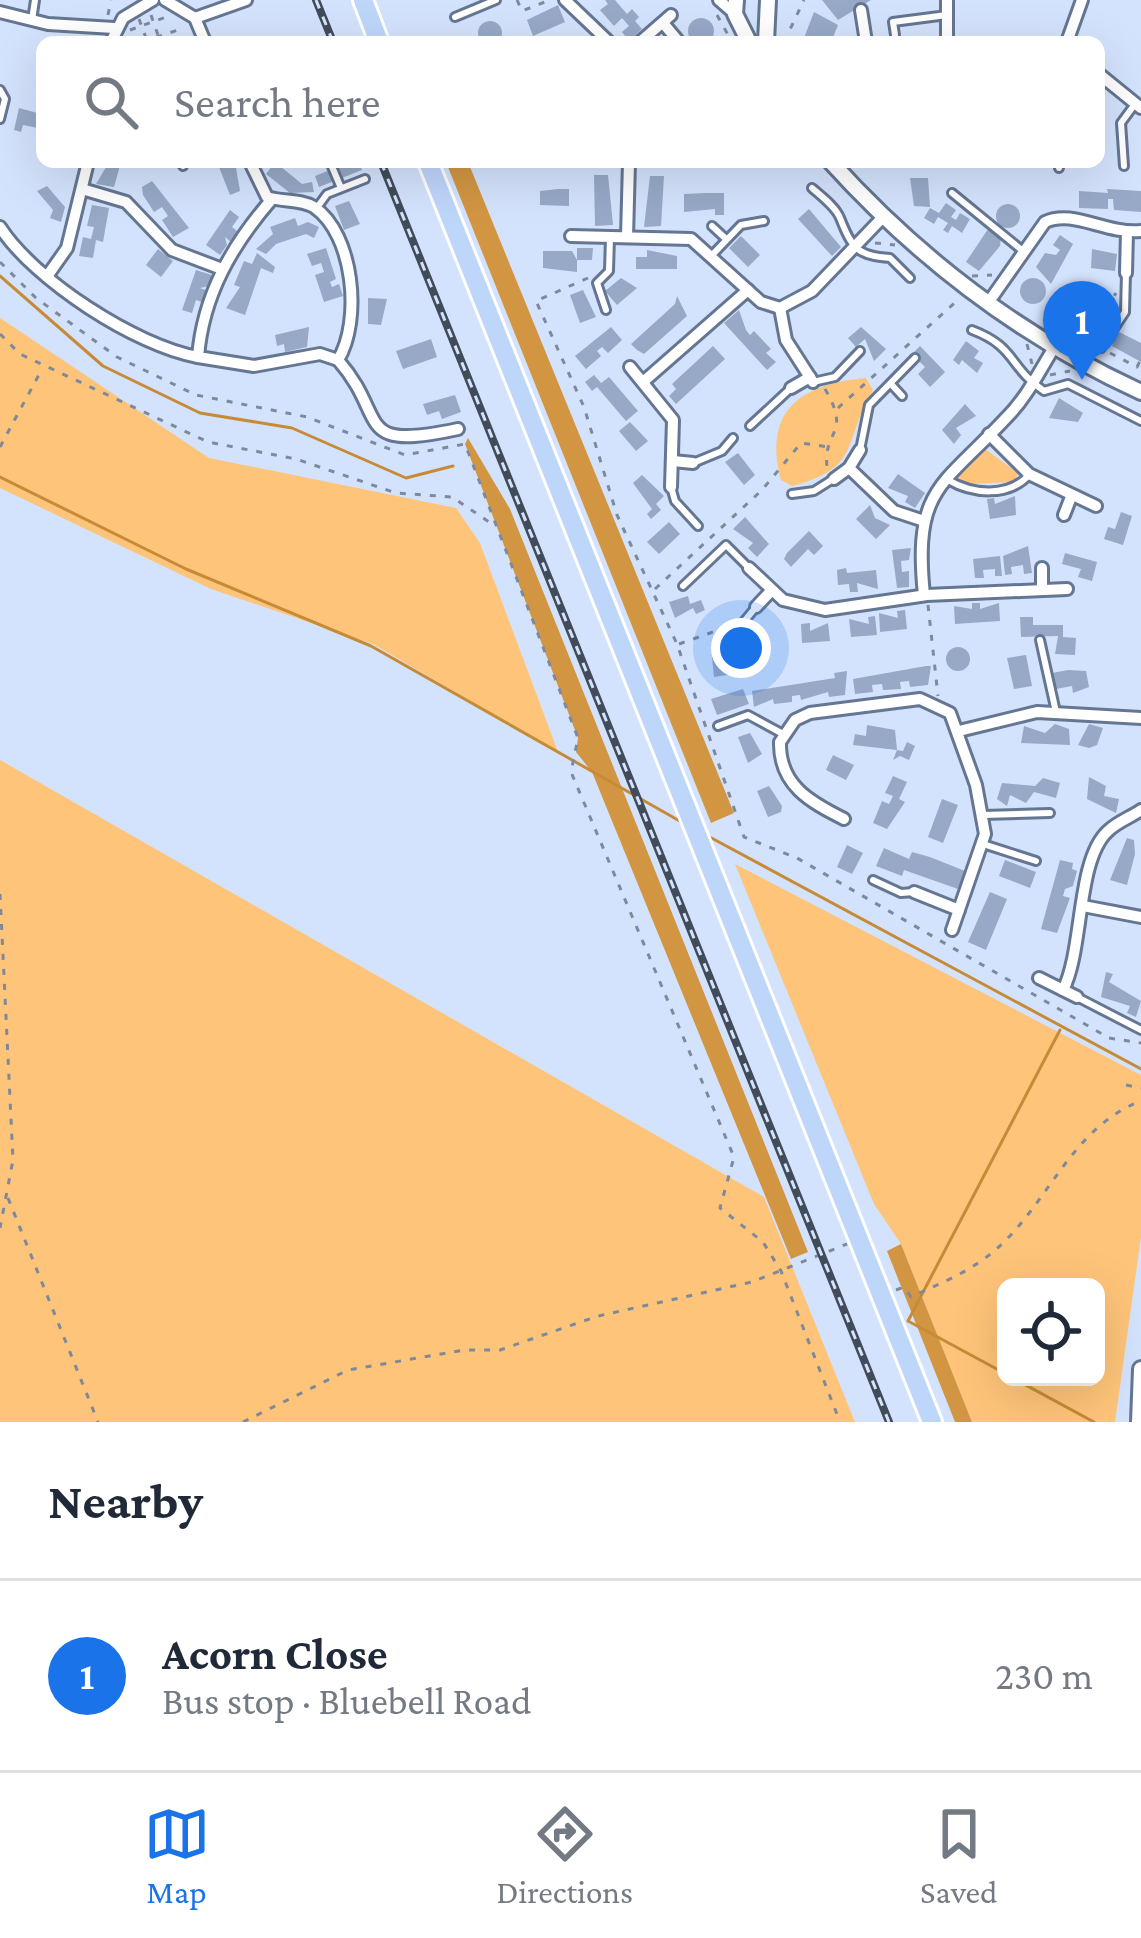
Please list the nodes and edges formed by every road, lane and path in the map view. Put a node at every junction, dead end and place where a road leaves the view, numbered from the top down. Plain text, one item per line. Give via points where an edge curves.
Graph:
1 (35, 0) edge
2 (165, 0) edge
3 (245, 0) edge
4 (363, 0) edge
5 (496, 0) edge
6 (518, 0) edge
7 (550, 0) edge
8 (565, 0) edge
9 (804, 0) edge
10 (947, 0) edge
11 (1082, 0) edge
12 (113, 1) edge
13 (714, 2) edge
14 (771, 8) edge
15 (861, 10) dead end
16 (145, 11) edge
17 (0, 12) edge
18 (737, 12) edge
19 (947, 15) junction
20 (193, 17) junction
21 (455, 17) dead end
22 (32, 20) junction
23 (154, 22) junction
24 (111, 34) edge
25 (895, 35) dead end
26 (158, 36) edge
27 (160, 36) edge
28 (202, 36) edge
29 (378, 36) edge
30 (604, 36) edge
31 (647, 36) edge
32 (676, 36) edge
33 (729, 36) edge
34 (787, 36) edge
35 (865, 36) edge
36 (947, 36) edge
37 (1069, 36) edge
38 (1105, 79) edge
39 (0, 90) edge
40 (1138, 106) edge
41 (0, 119) edge
42 (1124, 166) dead end
43 (87, 168) edge
44 (254, 168) edge
45 (332, 168) edge
46 (430, 168) edge
47 (629, 168) edge
48 (837, 168) edge
49 (365, 179) dead end
50 (340, 188) junction
51 (812, 188) dead end
52 (82, 189) junction
53 (952, 193) dead end
54 (272, 199) junction
55 (316, 208) junction
56 (883, 217) junction
57 (764, 221) dead end
58 (712, 226) dead end
59 (0, 227) edge
60 (1134, 232) edge
61 (571, 236) dead end
62 (610, 236) junction
63 (628, 237) junction
64 (725, 239) junction
65 (854, 248) junction
66 (1023, 251) junction
67 (713, 254) junction
68 (0, 262) edge
69 (221, 268) junction
70 (609, 269) junction
71 (48, 274) junction
72 (1125, 274) junction
73 (972, 276) dead end
74 (910, 278) dead end
75 (1004, 280) junction
76 (748, 290) junction
77 (960, 298) dead end
78 (988, 303) junction
79 (781, 308) junction
80 (606, 310) dead end
81 (972, 330) dead end
82 (0, 334) edge
83 (1072, 342) dead end
84 (1055, 346) junction
85 (1082, 348) junction
86 (860, 351) dead end
87 (1099, 352) junction
88 (198, 357) junction
89 (915, 358) dead end
90 (338, 359) junction
91 (1128, 360) junction
92 (1140, 361) edge
93 (1107, 362) dead end
94 (44, 366) junction
95 (630, 367) dead end
96 (1125, 370) junction
97 (1141, 378) edge
98 (814, 379) junction
99 (643, 382) junction
100 (1032, 383) junction
101 (891, 384) junction
102 (790, 388) joint
103 (1141, 392) edge
104 (902, 395) dead end
105 (838, 408) junction
106 (1141, 421) edge
107 (750, 426) dead end
108 (458, 429) dead end
109 (989, 434) junction
110 (734, 438) dead end
111 (0, 447) edge
112 (829, 447) junction
113 (860, 450) joint
114 (673, 461) junction
115 (693, 463) joint
116 (849, 468) junction
117 (1029, 474) junction
118 (945, 478) junction
119 (833, 479) junction
120 (670, 487) joint
121 (792, 494) dead end
122 (1071, 497) junction
123 (1096, 506) dead end
124 (1064, 515) dead end
125 (924, 521) junction
126 (698, 526) dead end
127 (497, 527) junction
128 (749, 568) joint
129 (1042, 568) dead end
130 (683, 586) dead end
131 (1042, 586) junction
132 (654, 590) junction
133 (1067, 590) dead end
134 (770, 592) junction
135 (926, 595) junction
136 (756, 608) joint
137 (736, 622) dead end
138 (732, 637) dead end
139 (1040, 640) dead end
140 (677, 644) junction
141 (939, 704) junction
142 (1056, 712) junction
143 (1141, 716) edge
144 (718, 726) dead end
145 (959, 731) junction
146 (783, 734) junction
147 (1141, 810) edge
148 (1050, 813) dead end
149 (982, 815) junction
150 (844, 819) dead end
151 (983, 844) junction
152 (1036, 861) dead end
153 (873, 880) dead end
154 (914, 892) joint
155 (0, 894) edge
156 (1083, 906) junction
157 (959, 910) junction
158 (1141, 917) edge
159 (952, 930) dead end
160 (1039, 978) dead end
161 (1063, 990) junction
162 (1077, 997) joint
163 (1141, 1030) edge
164 (1141, 1042) edge
165 (1126, 1085) dead end
166 (1141, 1088) edge
167 (1141, 1100) edge
168 (7, 1196) junction
169 (0, 1228) edge
170 (836, 1249) dead end
171 (781, 1271) junction
172 (892, 1291) dead end
173 (1141, 1369) edge
174 (98, 1422) edge
175 (243, 1422) edge
176 (840, 1422) edge
177 (932, 1422) edge
178 (1138, 1422) edge

1 - 22 lane
2 - 20 street
3 - 20 street
4 - 29 highway
5 - 21 lane
6 - 7 path via 523,11
8 - 30 street
9 - 34 path
10 - 19 street
11 - 37 street
12 - 24 path
13 - 18 street
13 - 33 path
14 - 18 street via 755,26
15 - 35 street
16 - 23 path
16 - 23 path
16 - 24 street
16 - 24 path
17 - 22 street
19 - 25 lane via 893,22
19 - 36 street
20 - 23 path
20 - 27 path
20 - 28 street
22 - 24 street
23 - 26 path
31 - 32 street via 667,19
38 - 40 street
39 - 41 lane
40 - 42 lane via 1121,123
43 - 52 street
44 - 54 street
45 - 50 lane
46 - 177 highway
47 - 63 street
48 - 56 street
49 - 50 lane
50 - 55 lane
51 - 65 lane via 838,214
52 - 69 street via 126,202 172,250
52 - 71 street via 67,248
53 - 66 lane
54 - 55 street
54 - 69 street
55 - 90 street via 331,228 356,307
56 - 65 street
56 - 78 street
57 - 64 lane via 741,225
58 - 64 lane
59 - 71 street
60 - 66 street via 1062,216 1046,222
60 - 72 street
61 - 62 street
62 - 63 street
62 - 70 lane
63 - 67 street via 691,239
64 - 67 lane
65 - 74 lane via 890,258
65 - 79 street via 812,291
66 - 75 street
67 - 76 street
68 - 127 path via 117,357 196,394 307,417 405,455 465,444
69 - 88 street
70 - 80 lane via 597,283
70 - 132 path via 536,301
71 - 88 street via 160,348
72 - 85 path via 1118,274 1115,296
72 - 87 lane via 1125,312
73 - 75 path
75 - 78 street
76 - 79 street
76 - 99 street
77 - 105 path
78 - 84 street
79 - 98 street via 786,340
81 - 100 lane via 1008,347
82 - 94 path
83 - 85 path
84 - 100 street
84 - 103 street
85 - 87 path
86 - 98 lane via 835,376
87 - 91 path
88 - 90 street via 254,366 320,354
89 - 101 lane
90 - 108 street via 383,434
91 - 92 path via 1137,367
91 - 96 path
93 - 96 path
94 - 111 path
94 - 127 path via 208,442 296,459 396,493 452,497
95 - 99 street
96 - 97 path
98 - 102 street
98 - 105 path
99 - 114 street via 673,420
100 - 106 lane via 1050,392 1068,384
100 - 109 street
101 - 104 lane
101 - 113 lane via 869,405
102 - 107 lane
105 - 112 path via 838,435
109 - 117 street
109 - 118 street
110 - 115 lane
112 - 119 path
112 - 132 path via 801,442 762,490
113 - 116 street
114 - 115 street
114 - 120 street
116 - 119 street
116 - 125 street via 894,511
117 - 118 lane via 993,490 964,489
117 - 122 street
118 - 125 street
119 - 121 lane
120 - 126 lane
122 - 123 street
122 - 124 street
125 - 135 street
127 - 171 path via 578,738 571,772 734,1157 720,1208 763,1242
128 - 130 lane via 726,545
128 - 134 street
129 - 131 street
131 - 133 street
131 - 135 street
132 - 140 path
134 - 135 street via 825,610
134 - 136 street
135 - 141 path
136 - 138 lane
137 - 140 path
139 - 142 lane
140 - 164 path via 744,838 797,859 1109,1038
141 - 145 street
141 - 146 street via 920,699 810,713
142 - 143 street
142 - 145 street
144 - 146 lane via 748,715
145 - 149 street
146 - 150 street via 780,758 795,788
147 - 156 street via 1103,836
148 - 149 lane
149 - 151 street
151 - 152 lane
151 - 157 street
153 - 154 lane
154 - 157 street
155 - 168 path via 13,1160
156 - 158 street
156 - 161 street via 1078,957
157 - 159 street
160 - 161 street
161 - 162 street
162 - 163 lane
165 - 166 path
167 - 172 path via 1073,1151 993,1252 911,1297 904,1287
168 - 169 path
168 - 174 path
170 - 171 path
171 - 175 path via 598,1316 500,1350 349,1370
171 - 176 path
173 - 178 street

